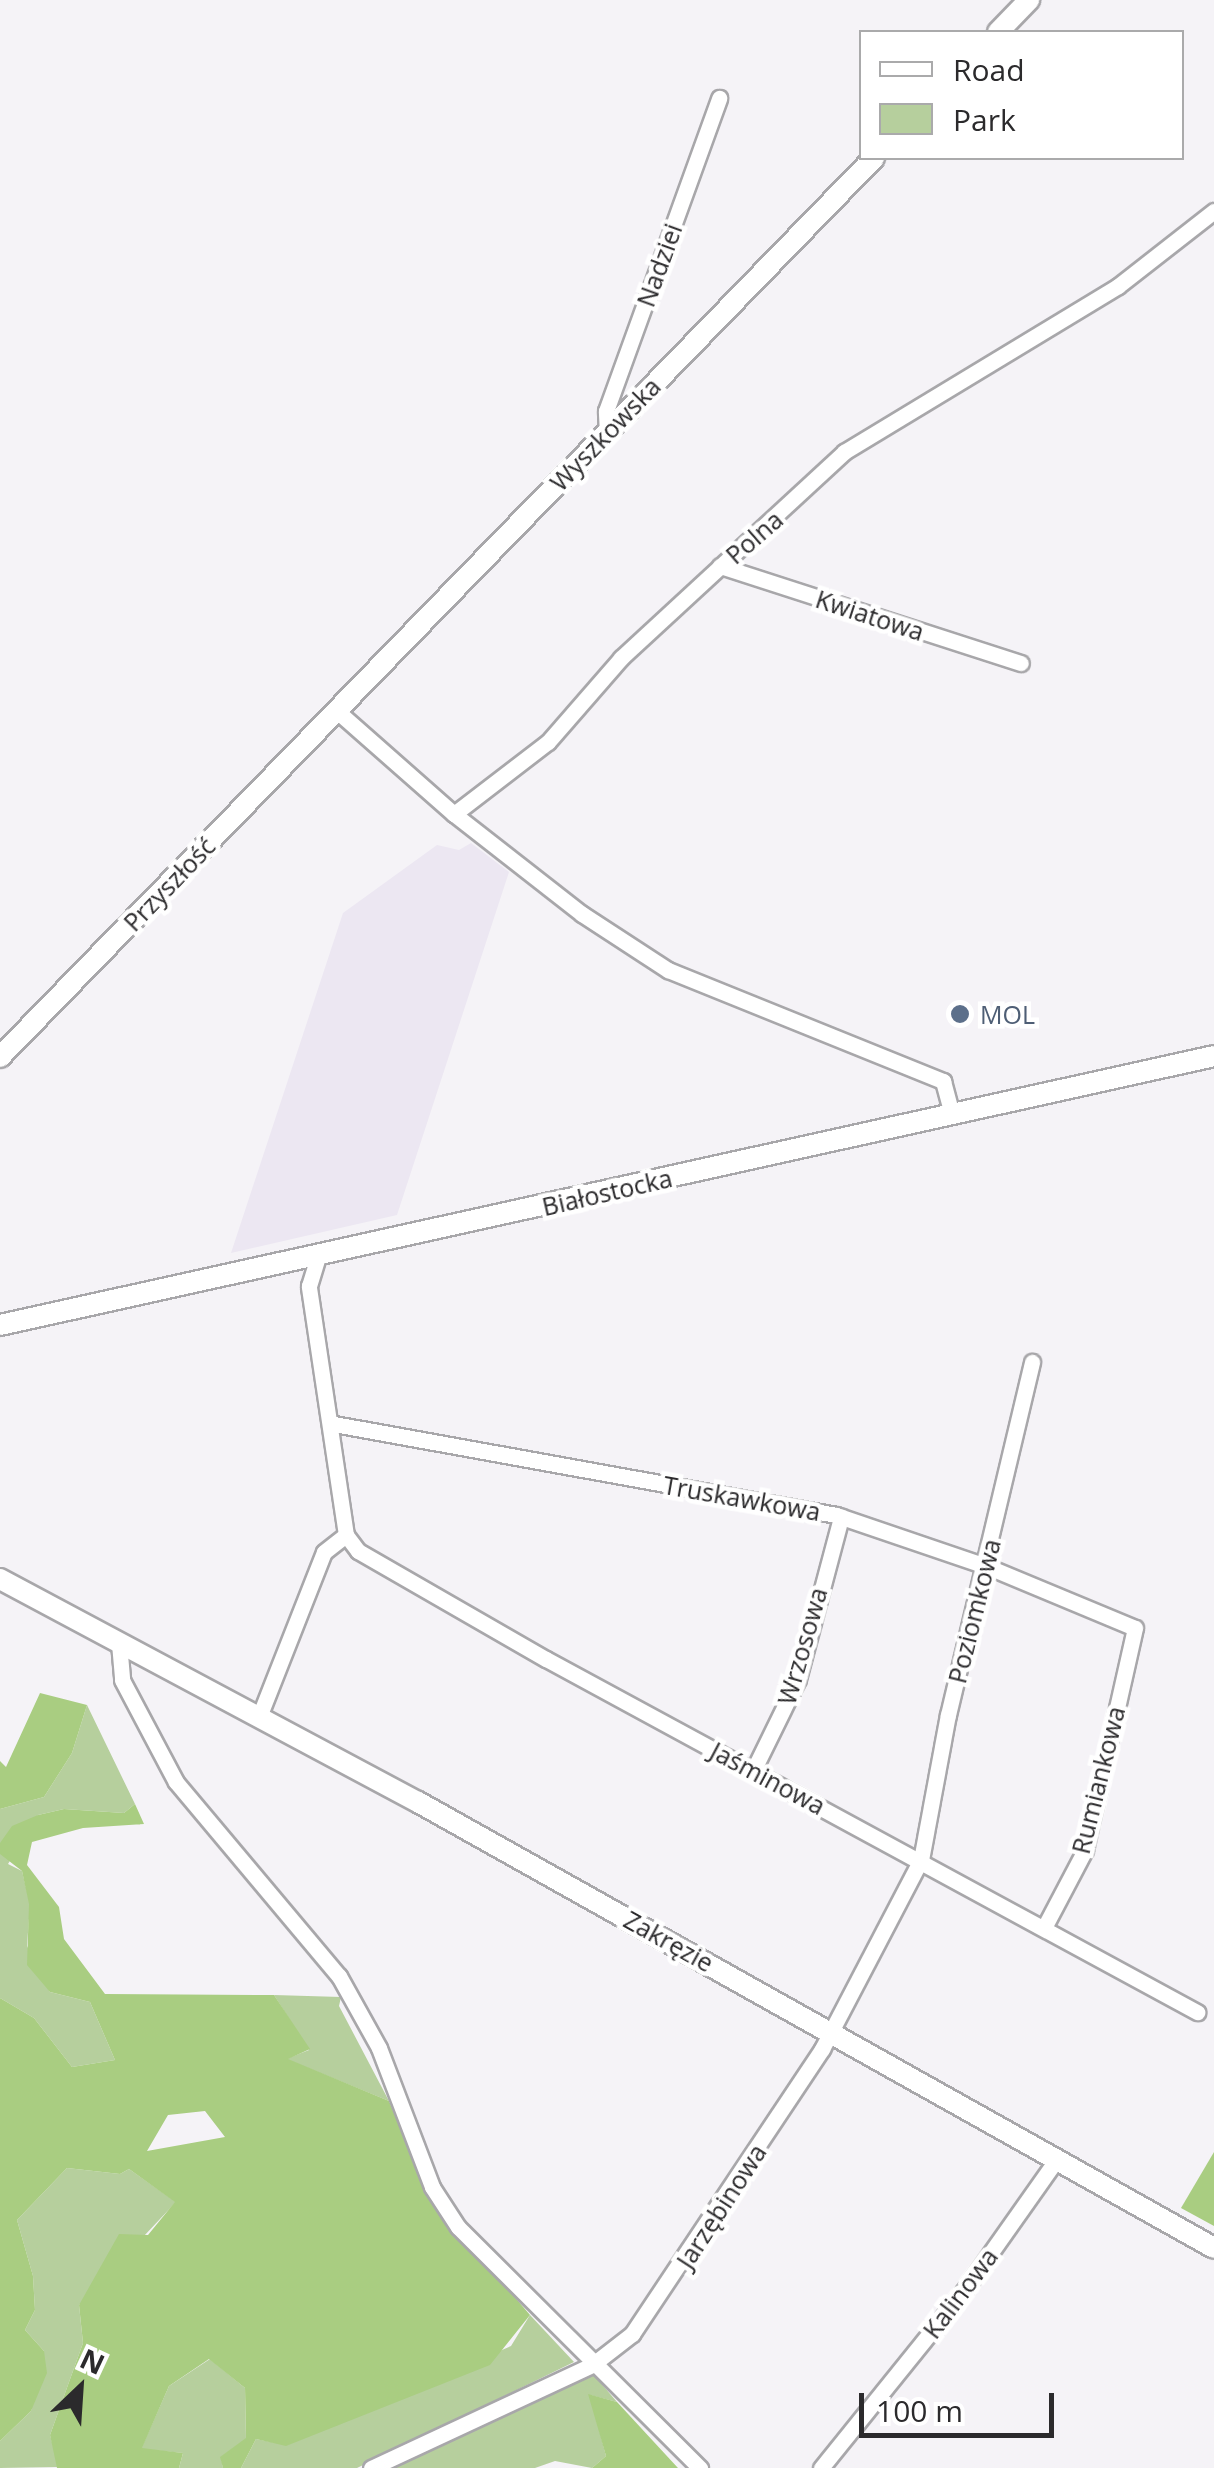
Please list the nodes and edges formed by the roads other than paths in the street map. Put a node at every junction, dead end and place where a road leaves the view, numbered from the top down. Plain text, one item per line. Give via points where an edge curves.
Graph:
1 (1029, 0) edge
2 (1000, 30) edge
3 (719, 98) dead end
4 (872, 160) edge
5 (1214, 212) edge
6 (607, 433) junction
7 (720, 566) junction
8 (1020, 663) dead end
9 (336, 710) junction
10 (454, 814) junction
11 (1214, 1056) edge
12 (0, 1057) edge
13 (952, 1114) junction
14 (318, 1256) junction
15 (0, 1325) edge
16 (1032, 1362) dead end
17 (334, 1424) junction
18 (841, 1517) junction
19 (346, 1536) junction
20 (986, 1566) junction
21 (0, 1580) edge
22 (1135, 1628) joint
23 (119, 1643) junction
24 (259, 1717) junction
25 (753, 1771) junction
26 (922, 1860) junction
27 (1044, 1926) junction
28 (1197, 2012) dead end
29 (830, 2031) junction
30 (1056, 2160) junction
31 (1214, 2248) edge
32 (592, 2365) junction
33 (371, 2468) edge
34 (700, 2468) edge
35 (821, 2468) edge

1 - 2 street
3 - 6 street, Nadziei via 606,412
4 - 6 street, Wyszkowska
5 - 7 street, Polna via 1118,286 844,452
6 - 9 street, Wyszkowska
7 - 8 street, Kwiatowa
7 - 10 street, Polna via 621,658 548,742
9 - 10 street
9 - 12 street, Przyszłość
10 - 13 street via 582,914 668,970 943,1081
11 - 13 street, Białostocka
13 - 14 street, Białostocka
14 - 15 street, Białostocka
14 - 17 street via 309,1286
16 - 20 street, Poziomkowa
17 - 18 street, Truskawkowa
17 - 19 street
18 - 20 street, Truskawkowa
18 - 25 street, Wrzosowa via 798,1679
19 - 24 street via 324,1552
19 - 25 street, Jaśminowa via 358,1552
20 - 22 street, Truskawkowa
20 - 26 street, Poziomkowa via 948,1715
21 - 23 street, Zakręzie
22 - 27 street, Rumiankowa via 1084,1850
23 - 24 street, Zakręzie
23 - 32 street via 122,1680 176,1782 339,1976 379,2048 432,2187 458,2227
24 - 29 street, Zakręzie
25 - 26 street, Jaśminowa
26 - 27 street, Jaśminowa
26 - 29 street, Poziomkowa
27 - 28 street, Jaśminowa
29 - 30 street, Zakręzie
29 - 32 street, Jarzębinowa via 656,2304 632,2334
30 - 31 street, Zakręzie
30 - 35 street, Kalinowa via 963,2292
32 - 33 street
32 - 34 street

